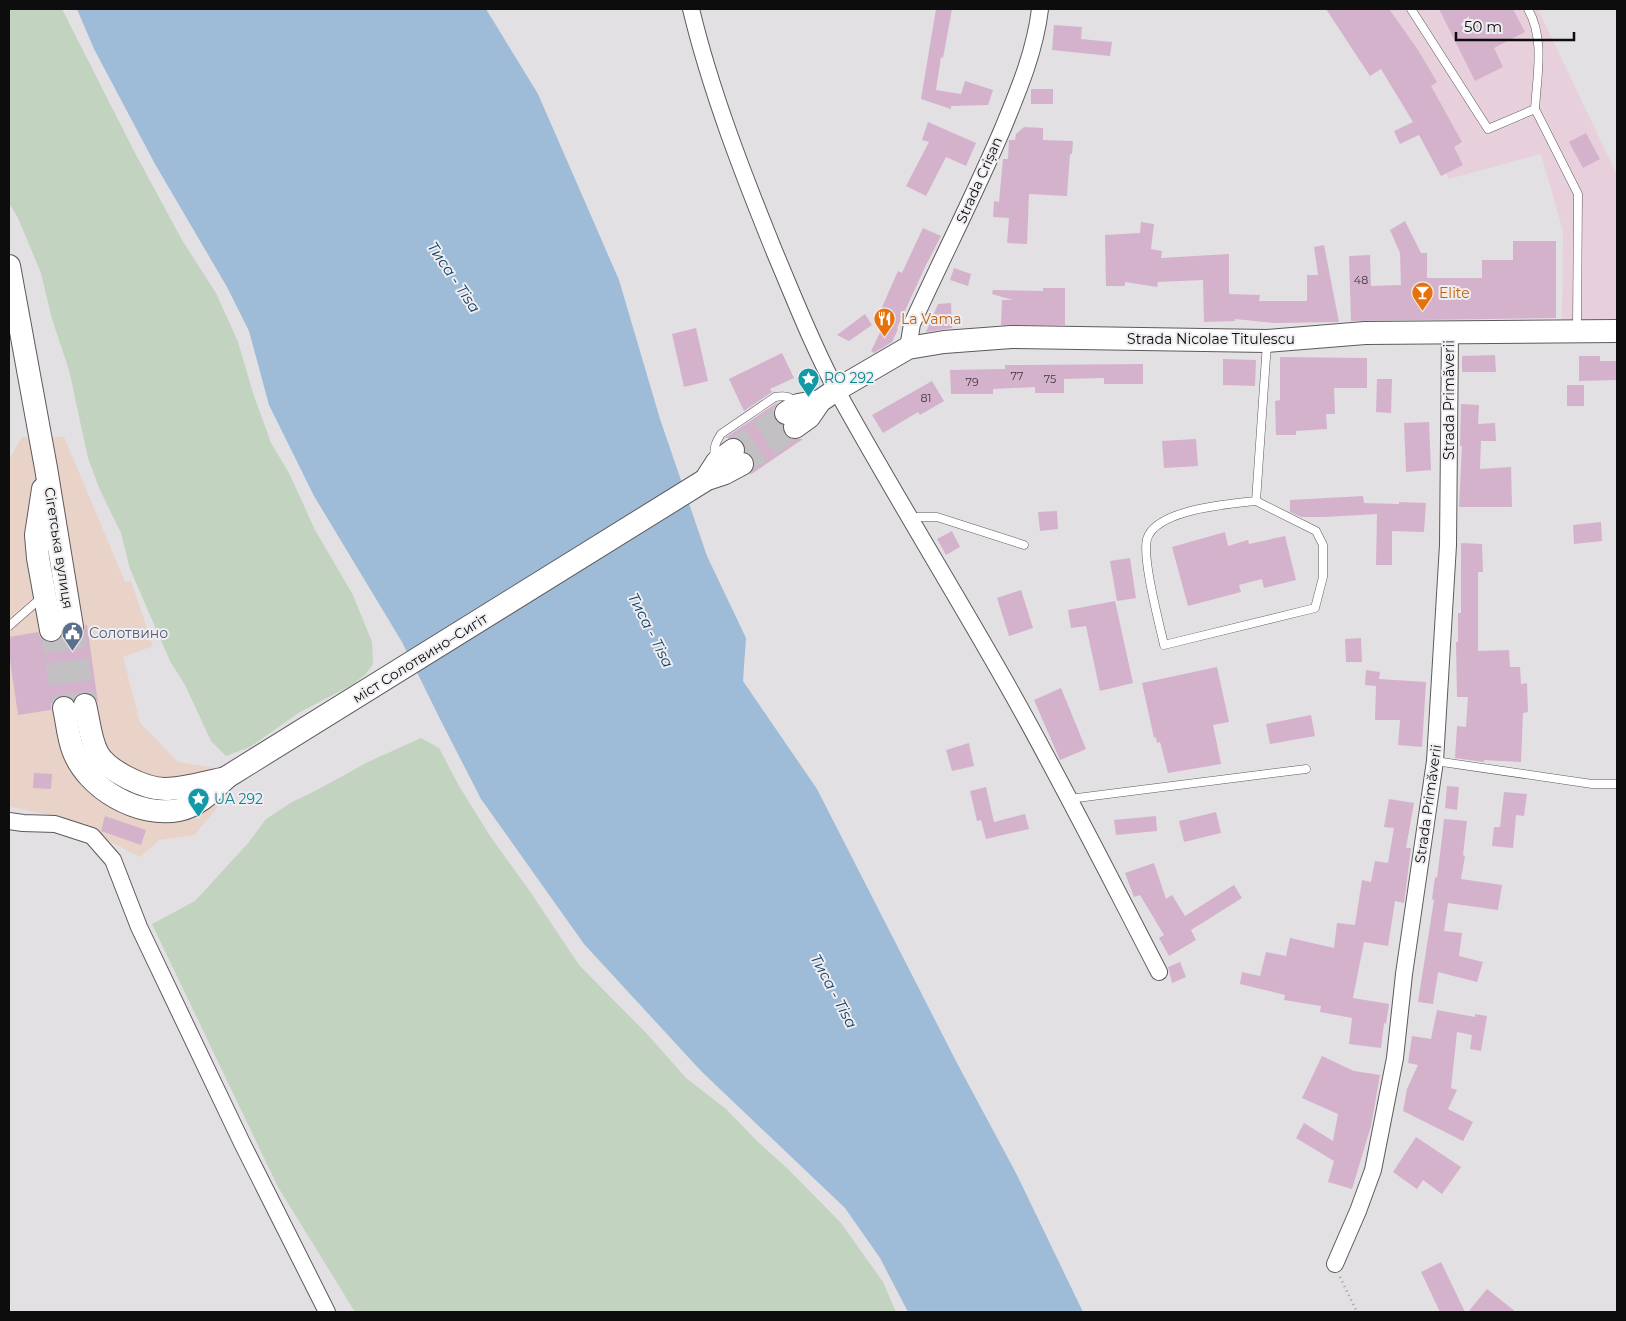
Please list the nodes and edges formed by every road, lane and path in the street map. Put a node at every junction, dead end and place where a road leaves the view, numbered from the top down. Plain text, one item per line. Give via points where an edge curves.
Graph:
1 (691, 9) edge
2 (1040, 9) edge
3 (1411, 9) edge
4 (1528, 9) edge
5 (1536, 109) junction
6 (9, 266) edge
7 (1577, 330) junction
8 (1617, 331) edge
9 (1450, 332) junction
10 (1267, 342) junction
11 (908, 348) junction
12 (807, 407) junction
13 (718, 469) joint
14 (1256, 501) junction
15 (909, 517) junction
16 (1024, 545) dead end
17 (55, 590) junction
18 (9, 626) edge
19 (61, 629) tunnel mouth
20 (75, 706) tunnel mouth
21 (1435, 761) junction
22 (1306, 769) dead end
23 (1617, 784) edge
24 (1069, 799) junction
25 (9, 821) edge
26 (1159, 972) dead end
27 (1335, 1264) joint
28 (327, 1312) edge
29 (1357, 1312) edge

1 - 12 street via 730,138 794,298
2 - 11 street, Strada Crișan via 1030,60 981,180 912,324
3 - 5 lane via 1488,129
4 - 5 lane via 1539,42
5 - 7 lane via 1578,194
6 - 17 street, Сігетська вулиця via 46,468 36,535 38,558
7 - 8 street, Strada Nicolae Titulescu
7 - 9 street, Strada Nicolae Titulescu
9 - 10 street, Strada Nicolae Titulescu via 1365,333
9 - 21 street, Strada Primăverii via 1448,545
10 - 11 street, Strada Nicolae Titulescu via 1011,337
10 - 14 lane
11 - 12 street, Strada Nicolae Titulescu
12 - 13 lane via 784,395 775,397 721,434 714,453
12 - 15 street
13 - 20 street, міст Солотвино–Сигіт via 604,544 231,775 164,789 112,782
14 - 14 lane via 1202,507 1160,522 1148,537 1146,553 1164,645 1315,608 1323,577 1323,545 1316,531
15 - 16 lane via 937,517
15 - 24 street via 1004,679
17 - 18 lane
17 - 19 street, Сігетська вулиця
21 - 23 lane via 1592,784
21 - 27 street, Strada Primăverii via 1395,1058 1373,1170
22 - 24 lane
24 - 26 street
25 - 28 street via 54,824 92,836 113,860 138,927
27 - 29 path

